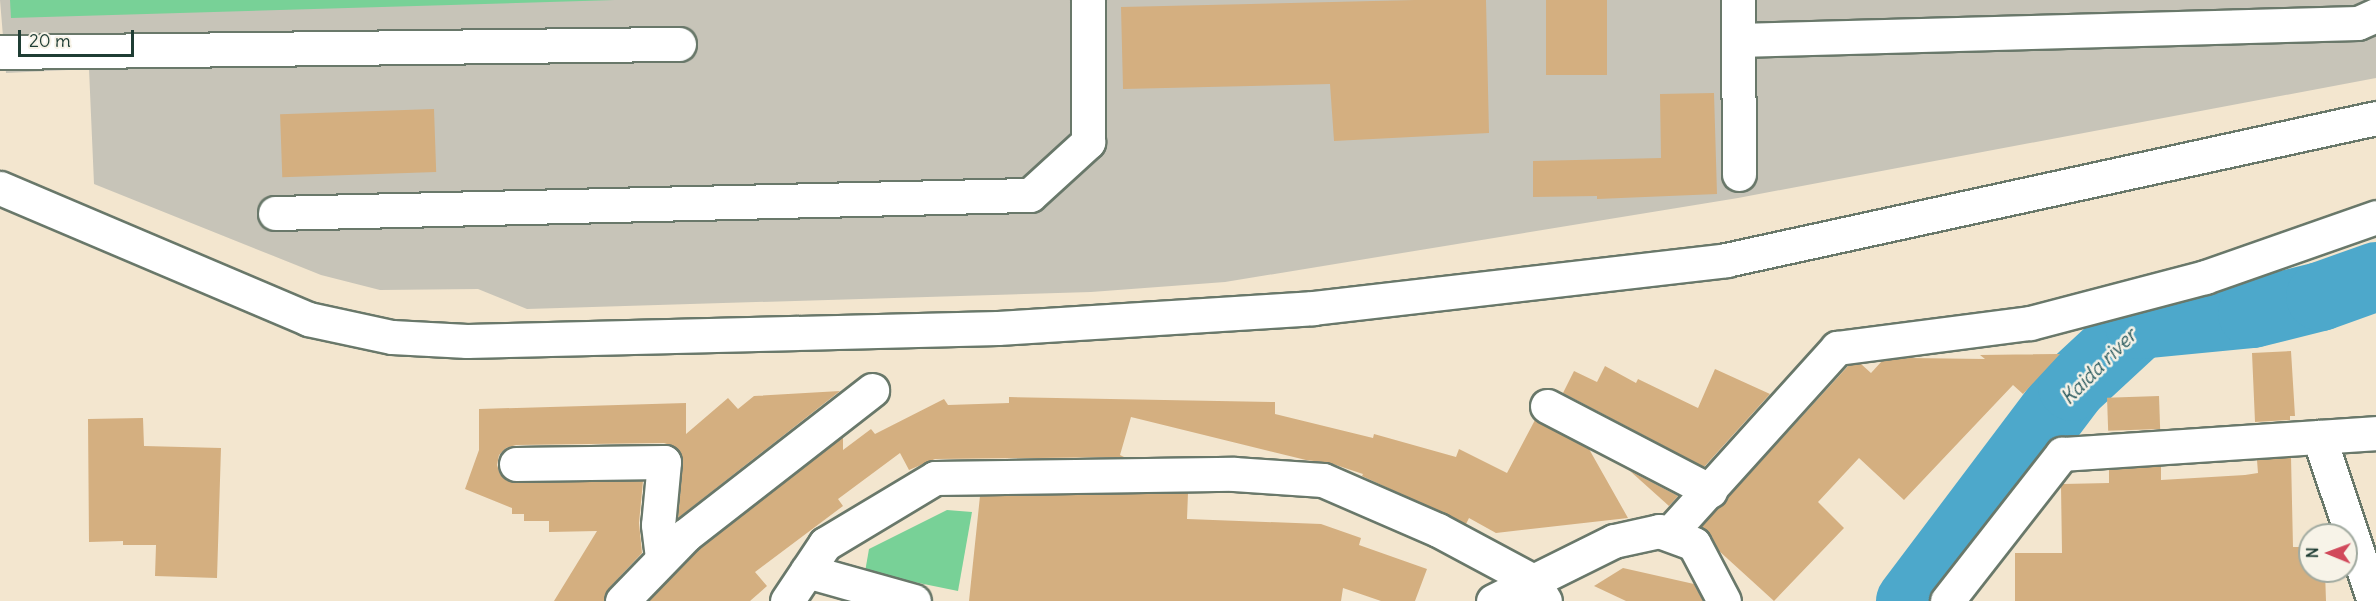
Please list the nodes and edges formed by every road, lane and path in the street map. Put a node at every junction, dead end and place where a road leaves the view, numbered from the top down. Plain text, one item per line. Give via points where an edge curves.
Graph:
1 (1088, 0) edge
2 (1738, 0) edge
3 (2376, 15) edge
4 (1738, 39) junction
5 (679, 44) dead end
6 (0, 52) edge
7 (2376, 118) edge
8 (1739, 174) dead end
9 (0, 188) edge
10 (275, 213) dead end
11 (2376, 218) edge
12 (872, 390) dead end
13 (1547, 406) dead end
14 (2376, 433) edge
15 (2319, 437) junction
16 (516, 464) dead end
17 (1710, 490) junction
18 (1669, 534) junction
19 (662, 558) junction
20 (807, 571) junction
21 (1539, 591) edge
22 (622, 601) edge
23 (787, 601) edge
24 (914, 601) edge
25 (1492, 601) edge
26 (1724, 601) edge
27 (1947, 601) edge
28 (2374, 601) edge

1 - 10 street via 1088,142 1030,195
2 - 4 street
3 - 4 street via 2358,23
4 - 8 street
5 - 6 street
7 - 9 street via 1726,260 1313,308 998,328 467,341 392,337 308,319
11 - 17 street via 2205,277 2030,323 1838,348
12 - 19 street
13 - 17 street
14 - 15 street
15 - 27 street via 2062,454
15 - 28 street
16 - 19 street via 664,462 658,525
17 - 18 street
18 - 21 street via 1659,531 1614,541
18 - 26 street via 1694,544
19 - 22 street
20 - 21 street via 825,544 935,478 1233,474 1323,480 1438,530
20 - 23 street
20 - 24 street
21 - 25 street

